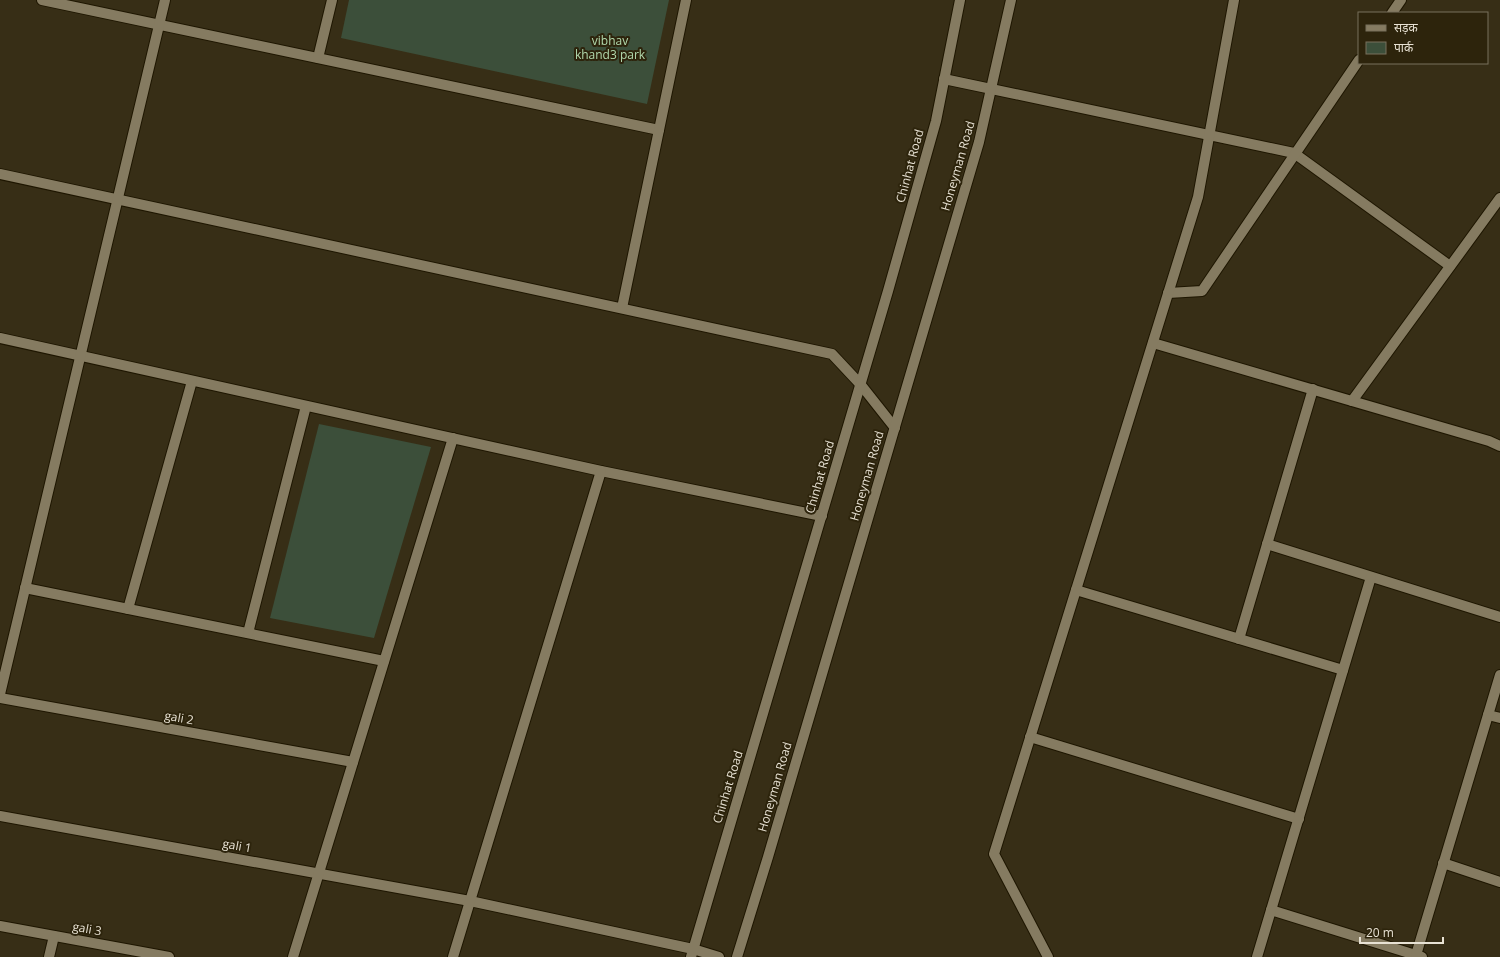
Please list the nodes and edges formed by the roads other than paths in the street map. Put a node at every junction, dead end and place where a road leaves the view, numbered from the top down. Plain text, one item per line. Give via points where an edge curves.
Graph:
1 (42, 0) edge
2 (165, 0) edge
3 (332, 0) edge
4 (686, 0) edge
5 (960, 0) edge
6 (1011, 0) edge
7 (1234, 0) edge
8 (1401, 0) edge
9 (1393, 12) edge
10 (159, 25) junction
11 (318, 58) junction
12 (1358, 61) edge
13 (944, 79) junction
14 (992, 89) junction
15 (659, 130) junction
16 (1209, 135) junction
17 (1294, 153) junction
18 (0, 174) edge
19 (1500, 198) edge
20 (117, 200) junction
21 (1450, 266) junction
22 (1168, 293) junction
23 (622, 308) junction
24 (0, 338) edge
25 (1153, 343) junction
26 (80, 356) junction
27 (192, 381) junction
28 (860, 385) junction
29 (1313, 389) junction
30 (1352, 401) junction
31 (306, 406) junction
32 (895, 428) junction
33 (453, 438) junction
34 (1500, 446) edge
35 (601, 471) junction
36 (822, 516) junction
37 (1267, 544) junction
38 (1371, 576) junction
39 (25, 588) junction
40 (1076, 590) junction
41 (128, 609) junction
42 (1500, 617) edge
43 (248, 633) junction
44 (1239, 639) junction
45 (384, 661) junction
46 (1343, 670) junction
47 (1500, 675) edge
48 (0, 694) edge
49 (0, 698) edge
50 (1488, 715) junction
51 (1500, 718) edge
52 (1030, 737) junction
53 (353, 762) junction
54 (0, 816) edge
55 (1299, 819) junction
56 (1443, 863) junction
57 (319, 874) junction
58 (1500, 882) edge
59 (470, 901) junction
60 (1271, 910) junction
61 (0, 926) edge
62 (54, 936) junction
63 (692, 953) edge
64 (1419, 956) edge
65 (49, 957) edge
66 (166, 957) edge
67 (293, 957) edge
68 (453, 957) edge
69 (719, 957) edge
70 (737, 957) edge
71 (1048, 957) edge
72 (1257, 957) edge

1 - 10 street
2 - 10 street
3 - 11 street
4 - 15 street
5 - 13 street, Chinhat Road
6 - 14 street, Honeyman Road
7 - 16 street
8 - 9 street
10 - 11 street
10 - 20 street
11 - 15 street
12 - 17 street
13 - 14 street
13 - 28 street, Chinhat Road via 934,128
14 - 16 street
14 - 32 street, Honeyman Road via 979,142
15 - 23 street
16 - 17 street
16 - 22 street via 1198,197
17 - 21 street
17 - 22 street via 1202,290
18 - 20 street
19 - 21 street
20 - 23 street
20 - 26 street
21 - 30 street
22 - 25 street
23 - 28 street via 832,354
24 - 26 street
25 - 29 street
25 - 40 street
26 - 27 street
26 - 39 street
27 - 31 street
27 - 41 street
28 - 32 street
28 - 36 street, Chinhat Road
29 - 30 street
29 - 37 street
30 - 34 street
31 - 33 street
31 - 43 street
32 - 70 street, Honeyman Road
33 - 35 street
33 - 45 street
35 - 36 street
35 - 59 street
36 - 63 street, Chinhat Road
37 - 38 street
37 - 44 street
38 - 42 street
38 - 46 street
39 - 41 street
39 - 48 street
40 - 44 street
40 - 52 street
41 - 43 street
43 - 45 street
44 - 46 street
45 - 53 street
46 - 55 street
47 - 50 street
49 - 53 street, gali 2
50 - 51 street
50 - 56 street
52 - 55 street
52 - 71 street via 994,854
53 - 57 street
54 - 57 street, gali 1
55 - 60 street
56 - 58 street
56 - 64 street
57 - 59 street, gali 1
57 - 67 street
59 - 63 street, gali 1
59 - 68 street
60 - 64 street
60 - 72 street
61 - 62 street, gali 3
62 - 65 street
62 - 66 street, gali 3
63 - 69 street, gali 1

